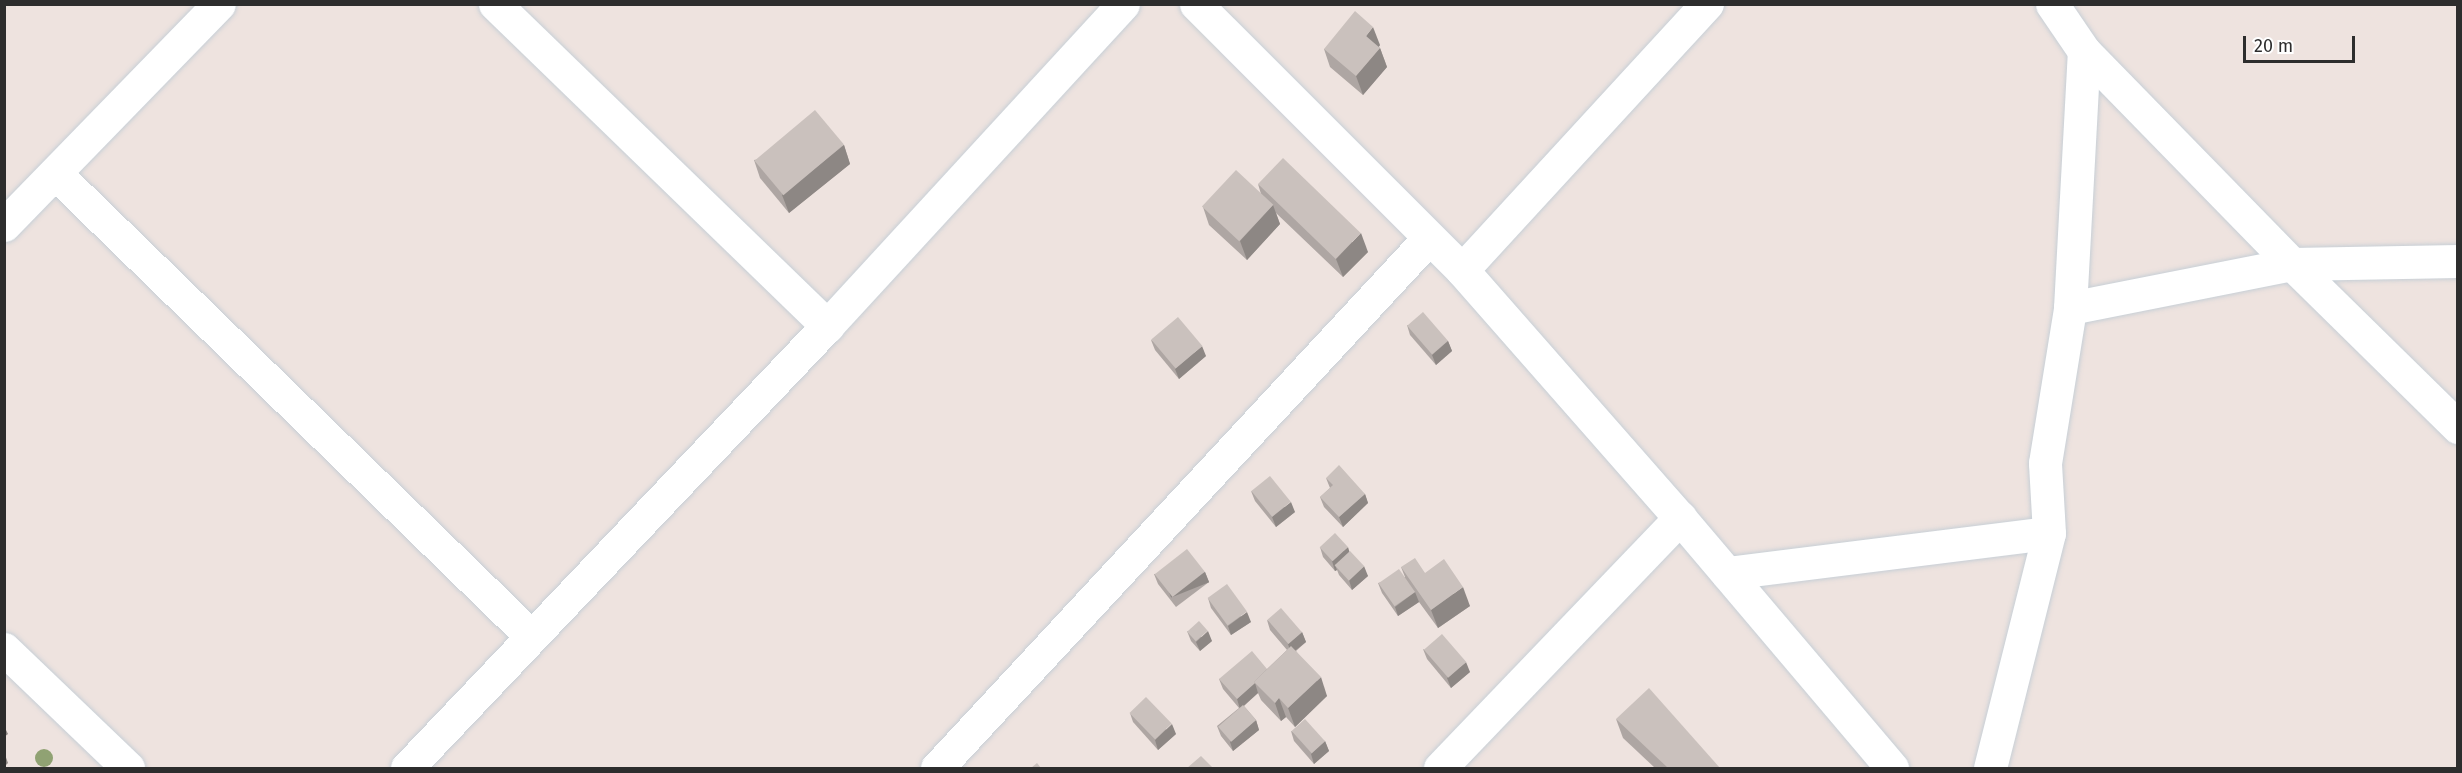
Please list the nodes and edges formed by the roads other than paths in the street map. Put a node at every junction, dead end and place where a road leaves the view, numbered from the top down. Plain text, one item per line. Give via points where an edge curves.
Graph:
1 (219, 4) edge
2 (495, 4) edge
3 (1123, 4) edge
4 (1196, 4) edge
5 (1707, 4) edge
6 (2052, 4) edge
7 (2084, 51) junction
8 (55, 173) junction
9 (4, 225) edge
10 (1430, 238) junction
11 (2457, 261) edge
12 (2292, 264) junction
13 (1462, 270) junction
14 (2070, 308) junction
15 (827, 326) junction
16 (2457, 426) edge
17 (1680, 518) junction
18 (2049, 533) junction
19 (1727, 573) junction
20 (532, 637) junction
21 (4, 649) edge
22 (128, 768) edge
23 (407, 768) edge
24 (937, 768) edge
25 (1440, 768) edge
26 (1892, 768) edge
27 (1990, 768) edge

1 - 8 street
2 - 15 street
3 - 15 street
4 - 10 street
5 - 13 street
6 - 7 street
7 - 12 street
7 - 14 street
8 - 9 street
8 - 20 street
10 - 13 street
10 - 24 street
11 - 12 street
12 - 14 street
12 - 16 street
13 - 17 street
14 - 18 street via 2045,464
15 - 20 street
17 - 19 street
17 - 25 street
18 - 19 street
18 - 27 street
19 - 26 street
20 - 23 street
21 - 22 street

